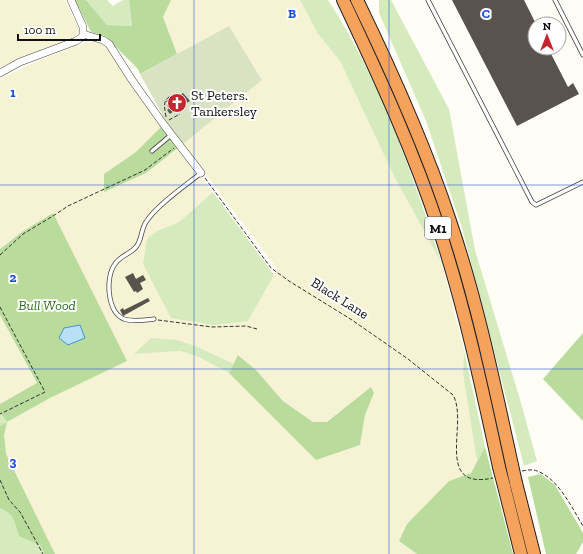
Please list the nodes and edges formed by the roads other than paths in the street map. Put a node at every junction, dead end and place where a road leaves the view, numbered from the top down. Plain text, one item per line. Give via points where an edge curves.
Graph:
1 (71, 0) edge
2 (343, 0) edge
3 (357, 0) edge
4 (428, 0) edge
5 (555, 0) edge
6 (83, 34) junction
7 (583, 55) edge
8 (0, 73) edge
9 (171, 135) junction
10 (152, 151) dead end
11 (201, 173) joint
12 (583, 182) edge
13 (154, 320) road end
14 (521, 554) edge
15 (534, 554) edge

1 - 6 street via 83,27
2 - 14 highway, M1, bridge via 381,79 440,231 462,303 481,383 497,472 504,486
3 - 15 highway, M1 via 408,110 450,221 480,321
4 - 12 lane via 532,202 536,205
5 - 7 lane
6 - 8 street via 76,41 20,62
6 - 9 street via 109,44
9 - 10 lane
9 - 11 street
11 - 13 lane via 145,222 137,246 121,256 111,270 109,295 111,305 117,314 127,320

